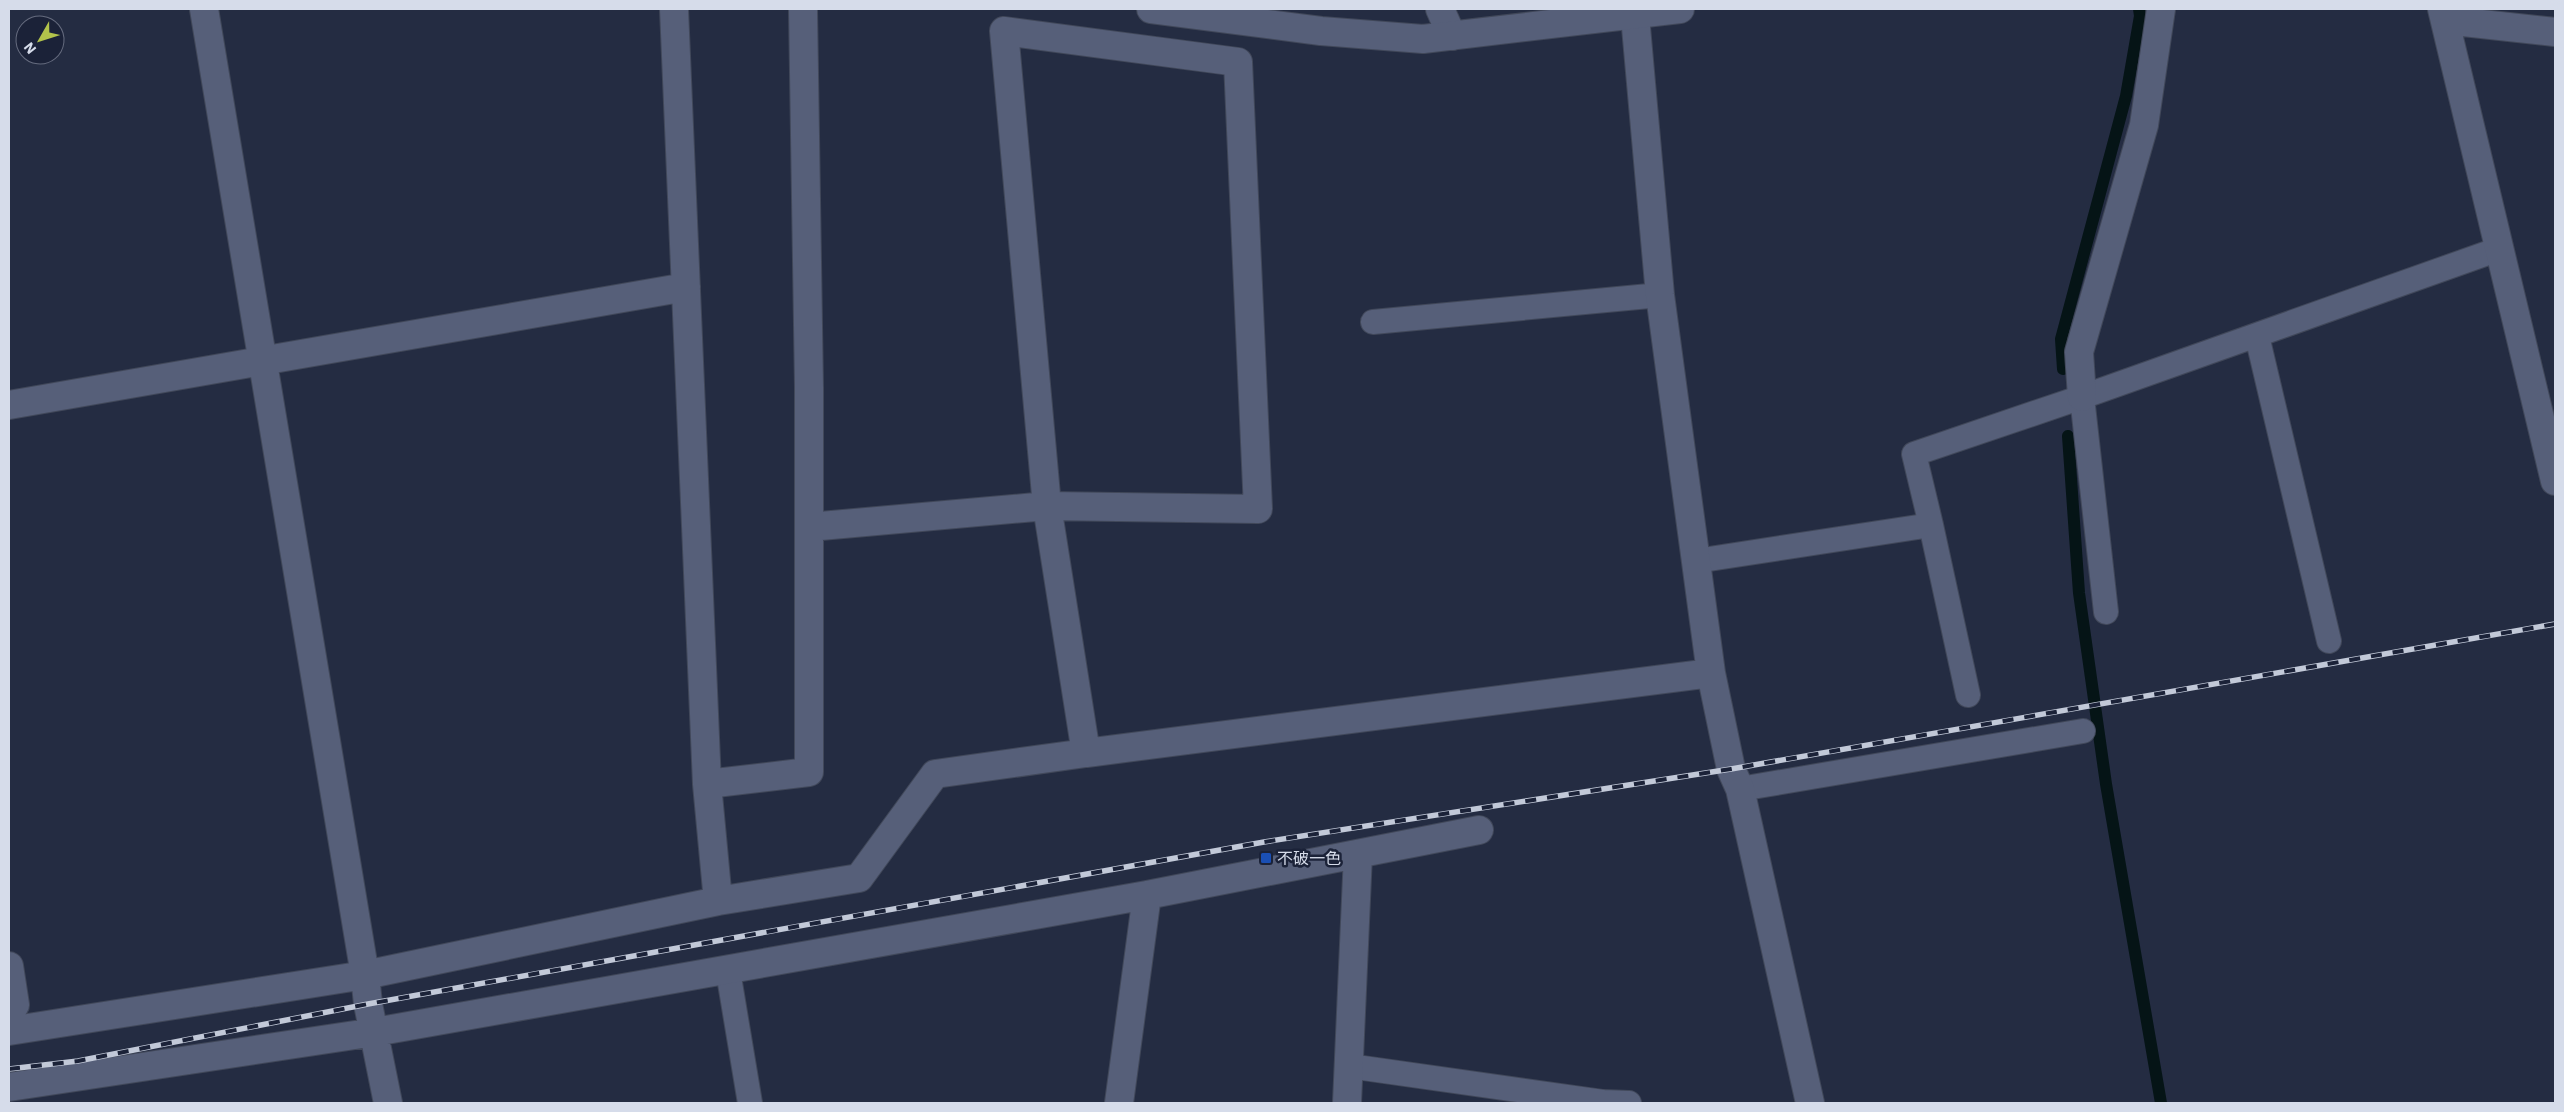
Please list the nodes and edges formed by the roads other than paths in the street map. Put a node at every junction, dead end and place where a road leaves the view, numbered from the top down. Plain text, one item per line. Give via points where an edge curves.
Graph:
1 (204, 9) edge
2 (674, 9) edge
3 (803, 9) edge
4 (1151, 9) edge
5 (1440, 9) edge
6 (1680, 9) edge
7 (2162, 9) edge
8 (2443, 15) edge
9 (1636, 16) junction
10 (2555, 32) edge
11 (1452, 36) junction
12 (2499, 249) junction
13 (686, 287) junction
14 (1660, 295) junction
15 (1373, 322) dead end
16 (2257, 336) junction
17 (263, 361) junction
18 (2082, 397) junction
19 (9, 405) edge
20 (2555, 481) edge
21 (1047, 506) junction
22 (1931, 525) junction
23 (809, 527) junction
24 (1696, 561) junction
25 (2106, 612) dead end
26 (2329, 642) dead end
27 (1711, 673) junction
28 (1968, 695) dead end
29 (2083, 731) dead end
30 (1086, 754) junction
31 (707, 784) junction
32 (1740, 789) junction
33 (1479, 830) dead end
34 (1358, 854) junction
35 (1148, 895) junction
36 (718, 901) junction
37 (9, 966) edge
38 (728, 971) junction
39 (365, 975) junction
40 (15, 1004) dead end
41 (9, 1031) edge
42 (375, 1032) junction
43 (1349, 1066) junction
44 (24, 1091) edge
45 (388, 1103) edge
46 (750, 1103) edge
47 (1119, 1103) edge
48 (1347, 1103) edge
49 (1629, 1103) edge
50 (1810, 1103) edge

1 - 17 street
2 - 13 street
3 - 23 street
4 - 11 street via 1321,31 1423,39
5 - 11 street
6 - 9 street
7 - 18 street via 2144,125 2079,352
8 - 10 street
8 - 12 street
9 - 11 street
9 - 14 street
12 - 16 lane
12 - 20 street
13 - 17 street
13 - 31 street
14 - 15 lane
14 - 24 street
16 - 18 lane
16 - 26 lane
17 - 19 street
17 - 39 street
18 - 22 lane via 1914,454
18 - 25 lane
21 - 21 street via 1258,509 1238,62 1004,31
21 - 23 street
21 - 30 street
22 - 24 lane
22 - 28 lane
23 - 31 street via 809,772
24 - 27 street
27 - 30 street
27 - 32 street via 1731,768
29 - 32 lane
30 - 36 street via 935,774 860,878
31 - 36 street
32 - 50 street
33 - 34 street
34 - 35 street
34 - 43 street
35 - 38 street
35 - 47 street
36 - 39 street
37 - 40 street
38 - 42 street
38 - 46 lane
39 - 41 street
39 - 42 street
42 - 44 street
42 - 45 street
43 - 48 street
43 - 49 lane

